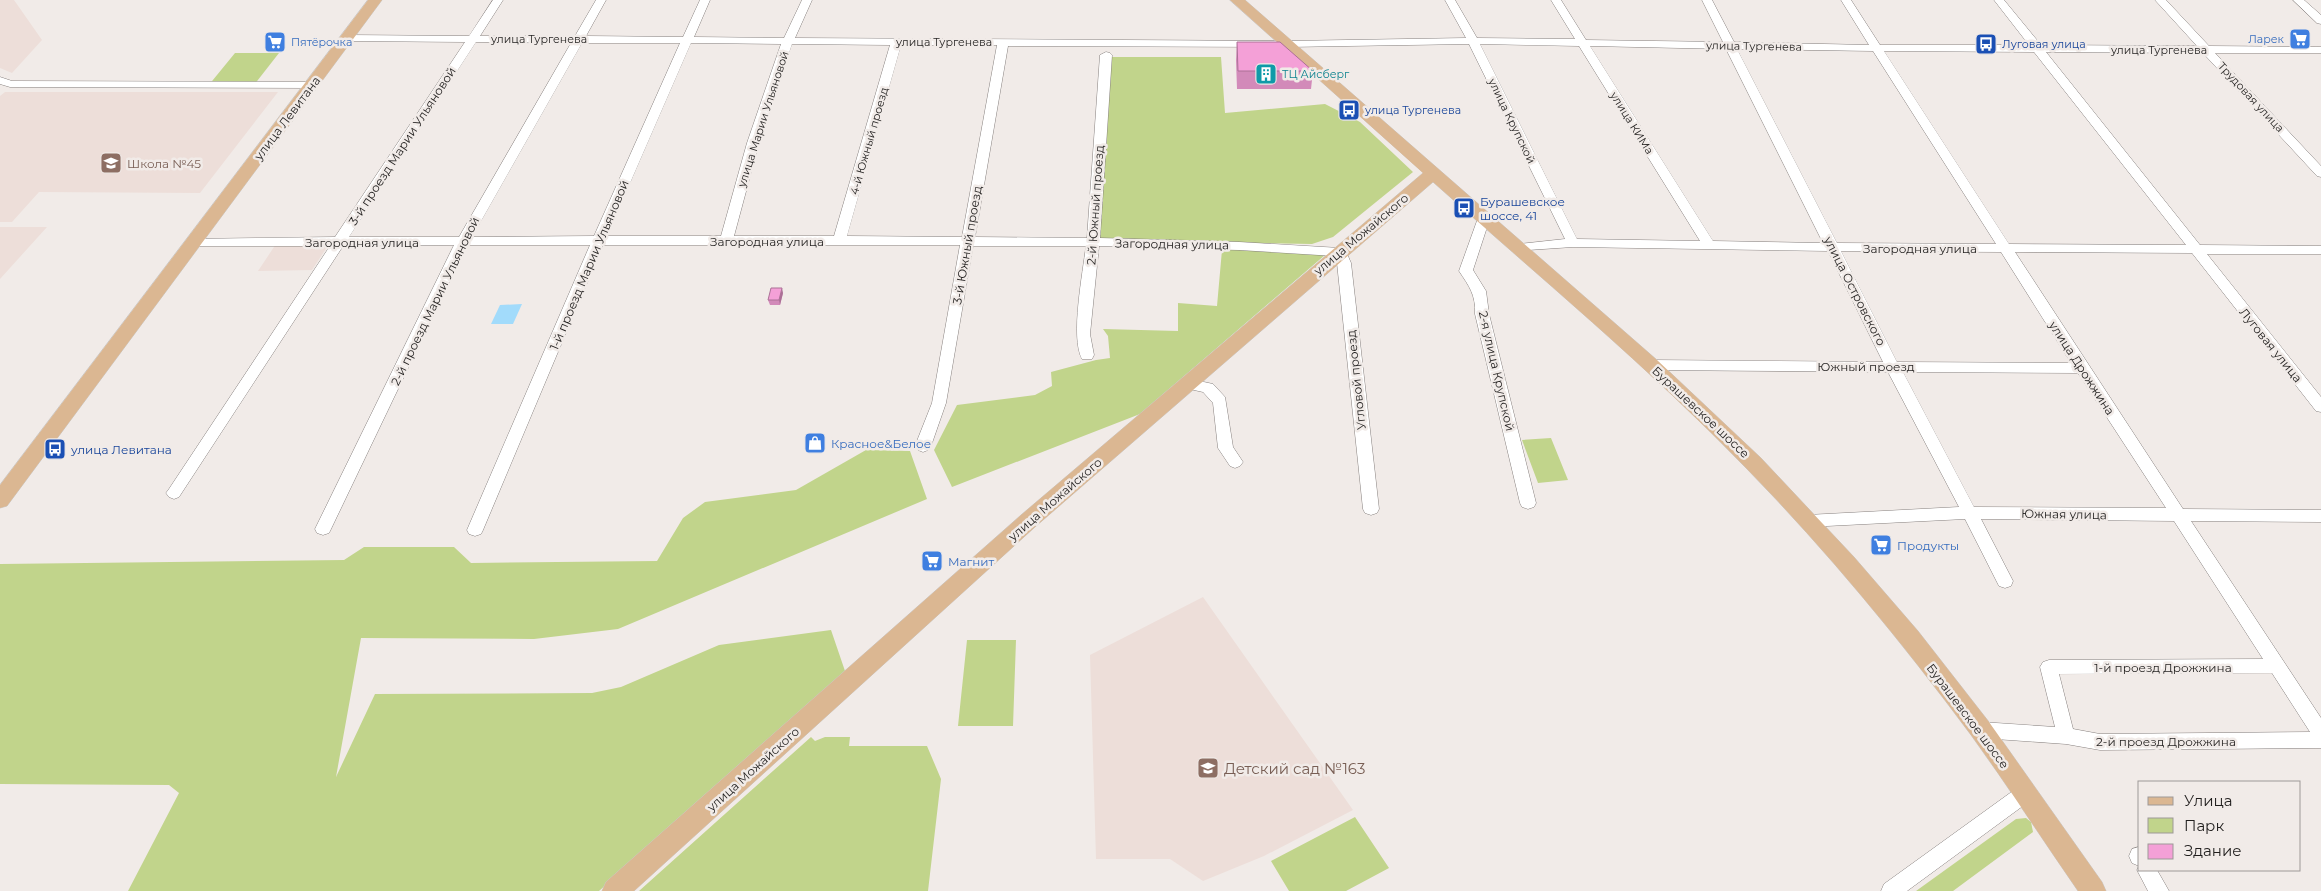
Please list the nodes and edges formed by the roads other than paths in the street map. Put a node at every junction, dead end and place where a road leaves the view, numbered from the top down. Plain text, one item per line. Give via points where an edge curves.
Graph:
1 (375, 0) edge
2 (498, 0) edge
3 (601, 0) edge
4 (705, 0) edge
5 (807, 0) edge
6 (1237, 0) edge
7 (1450, 0) edge
8 (1556, 0) edge
9 (1707, 0) edge
10 (1846, 0) edge
11 (1999, 0) edge
12 (2160, 0) edge
13 (2298, 0) edge
14 (2321, 21) edge
15 (347, 38) junction
16 (473, 39) junction
17 (579, 39) junction
18 (688, 40) junction
19 (788, 41) junction
20 (897, 41) junction
21 (1473, 41) junction
22 (1003, 42) junction
23 (1582, 43) junction
24 (1287, 44) junction
25 (1730, 46) junction
26 (1876, 48) junction
27 (2038, 49) junction
28 (2207, 50) junction
29 (2321, 50) edge
30 (1106, 54) dead end
31 (0, 80) edge
32 (312, 84) junction
33 (1433, 173) junction
34 (2321, 173) edge
35 (1484, 218) junction
36 (726, 240) junction
37 (463, 241) junction
38 (598, 241) junction
39 (839, 241) junction
40 (194, 242) junction
41 (339, 242) junction
42 (968, 242) junction
43 (1093, 242) junction
44 (1573, 243) junction
45 (1710, 246) junction
46 (1833, 247) junction
47 (1519, 248) junction
48 (2004, 248) junction
49 (2198, 250) junction
50 (2321, 250) edge
51 (1340, 252) junction
52 (1087, 355) dead end
53 (1650, 365) junction
54 (1893, 367) junction
55 (2082, 368) junction
56 (1199, 386) junction
57 (2321, 407) edge
58 (922, 446) dead end
59 (1235, 462) dead end
60 (174, 493) dead end
61 (0, 500) edge
62 (1528, 504) dead end
63 (1371, 510) dead end
64 (1971, 513) junction
65 (2179, 515) junction
66 (2321, 516) edge
67 (1807, 521) junction
68 (323, 529) dead end
69 (475, 530) dead end
70 (2005, 581) dead end
71 (2276, 666) junction
72 (1981, 730) junction
73 (2321, 733) edge
74 (2066, 736) junction
75 (2321, 740) edge
76 (2024, 794) junction
77 (2148, 871) edge
78 (615, 891) edge
79 (1890, 891) edge
80 (2093, 891) edge
81 (2158, 891) edge

1 - 15 main road, улица Левитана
2 - 16 street, 3-й проезд Марии Ульяновой
3 - 17 street, 2-й проезд Марии Ульяновой
4 - 18 street, 1-й проезд Марии Ульяновой
5 - 19 street, улица Марии Ульяновой
6 - 24 main road, Бурашевское шоссе
7 - 21 street, улица Крупской
8 - 23 street, улица КИМа
9 - 25 street, улица Островского
10 - 26 street, улица Дрожжина
11 - 27 street, Луговая улица
12 - 28 street, Трудовая улица
13 - 14 street
15 - 16 street, улица Тургенева
15 - 32 main road, улица Левитана
16 - 17 street, улица Тургенева
16 - 41 street, 3-й проезд Марии Ульяновой
17 - 18 street, улица Тургенева
17 - 37 street, 2-й проезд Марии Ульяновой
18 - 19 street, улица Тургенева
18 - 38 street, 1-й проезд Марии Ульяновой
19 - 20 street, улица Тургенева
19 - 36 street, улица Марии Ульяновой via 753,143
20 - 22 street, улица Тургенева
20 - 39 street, 4-й Южный проезд
21 - 23 street, улица Тургенева
21 - 24 street, улица Тургенева
21 - 44 street, улица Крупской
22 - 24 street, улица Тургенева
22 - 42 street, 3-й Южный проезд
23 - 25 street, улица Тургенева
23 - 45 street, улица КИМа
24 - 33 main road, Бурашевское шоссе
25 - 26 street, улица Тургенева
25 - 46 street, улица Островского
26 - 27 street, улица Тургенева
26 - 48 street, улица Дрожжина
27 - 28 street, улица Тургенева
27 - 49 street, Луговая улица
28 - 29 street, улица Тургенева
28 - 34 street, Трудовая улица
30 - 43 street, 2-й Южный проезд
31 - 32 street via 10,84
32 - 40 main road, улица Левитана
33 - 35 main road, Бурашевское шоссе
33 - 51 main road, улица Можайского
35 - 47 main road, Бурашевское шоссе
35 - 62 street, 2-я улица Крупской via 1466,271 1477,283 1482,298 1482,314
36 - 38 street, Загородная улица
36 - 39 street, Загородная улица
37 - 38 street, Загородная улица
37 - 41 street, Загородная улица
37 - 68 street, 2-й проезд Марии Ульяновой
38 - 69 street, 1-й проезд Марии Ульяновой
39 - 42 street, Загородная улица
40 - 41 street, Загородная улица
40 - 61 main road, улица Левитана
41 - 60 street, 3-й проезд Марии Ульяновой
42 - 43 street, Загородная улица
42 - 58 street, 3-й Южный проезд via 939,403
43 - 51 street, Загородная улица
43 - 52 street, 2-й Южный проезд via 1083,334
44 - 45 street, Загородная улица
44 - 47 street, Загородная улица
45 - 46 street, Загородная улица
46 - 48 street, Загородная улица
46 - 54 street, улица Островского
47 - 53 main road, Бурашевское шоссе
48 - 49 street, Загородная улица
48 - 55 street, улица Дрожжина
49 - 50 street, Загородная улица
49 - 57 street, Луговая улица
51 - 56 main road, улица Можайского
51 - 63 street, Угловой проезд via 1344,263
53 - 54 street, Южный проезд
53 - 67 main road, Бурашевское шоссе via 1754,463
54 - 55 street, Южный проезд
54 - 64 street, улица Островского
55 - 65 street, улица Дрожжина
56 - 59 street via 1220,401 1226,448
56 - 78 main road, улица Можайского via 1028,521
64 - 65 street, Южная улица
64 - 67 street, Южная улица
64 - 70 street, улица Островского
65 - 66 street, Южная улица
65 - 71 street, улица Дрожжина
67 - 72 main road, Бурашевское шоссе via 1910,638
71 - 73 street, улица Дрожжина
71 - 74 street, 1-й проезд Дрожжина via 2049,667
72 - 74 street, 2-й проезд Дрожжина
72 - 76 main road, Бурашевское шоссе
74 - 75 street, 2-й проезд Дрожжина via 2100,742
76 - 79 street
76 - 80 main road, Бурашевское шоссе
77 - 81 street

